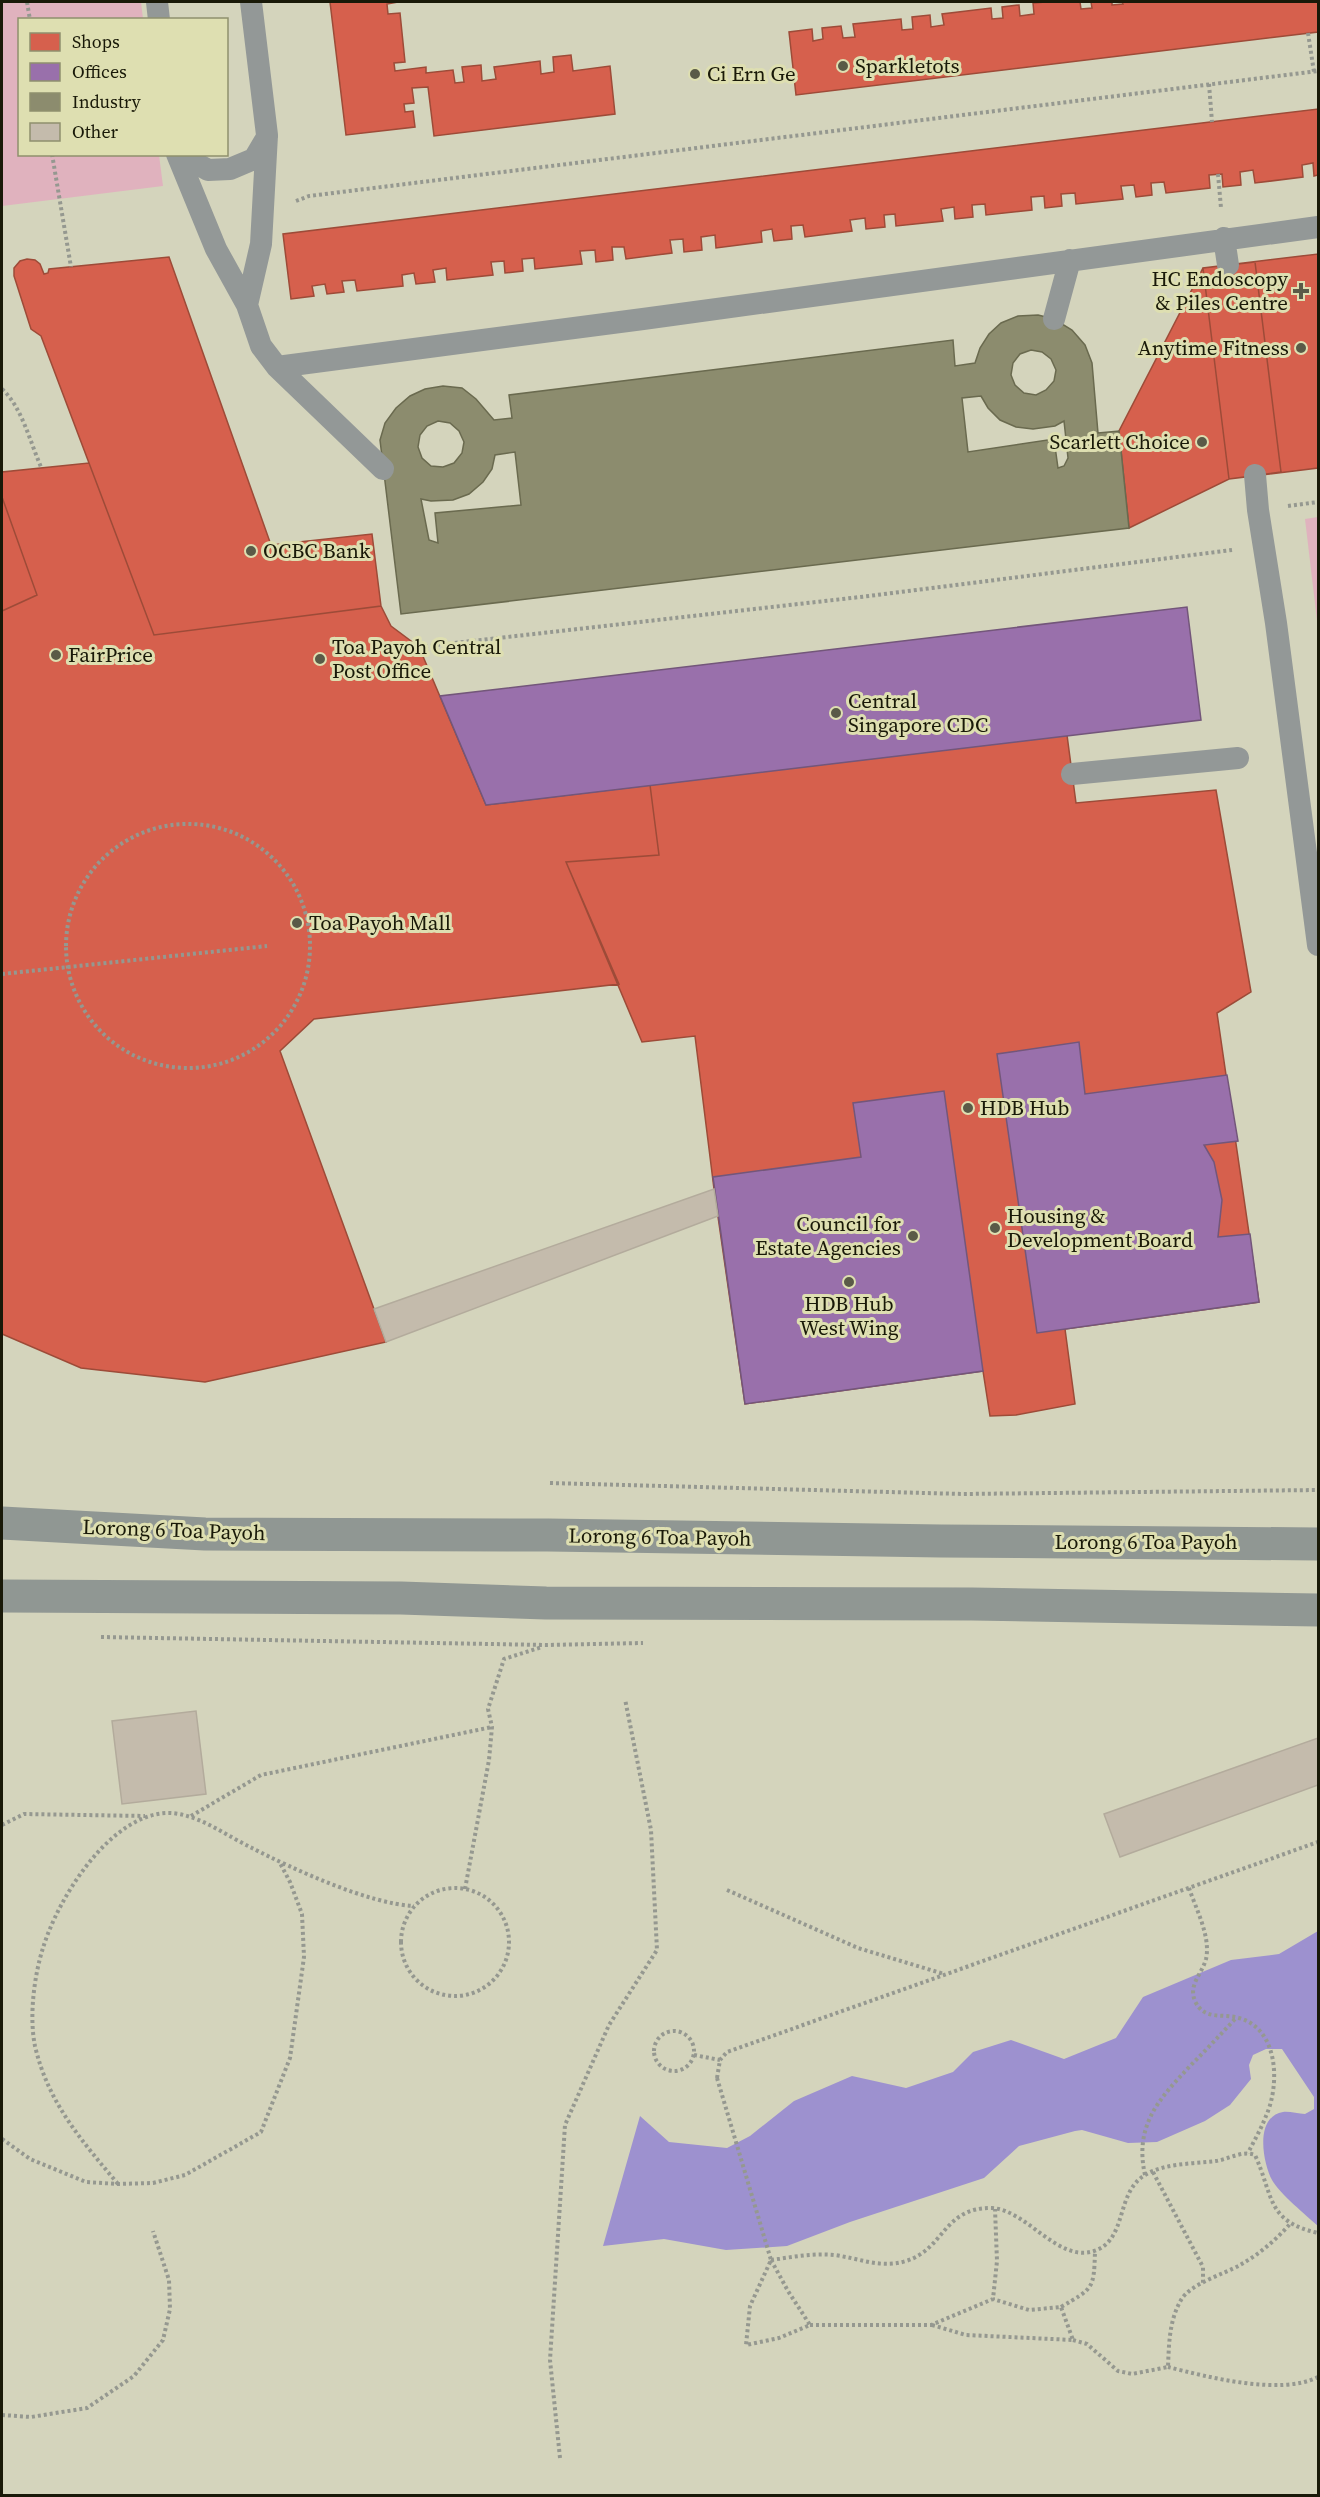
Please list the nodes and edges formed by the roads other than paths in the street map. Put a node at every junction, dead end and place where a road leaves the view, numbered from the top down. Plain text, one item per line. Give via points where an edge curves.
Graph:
1 (157, 2) edge
2 (251, 2) edge
3 (159, 18) edge
4 (267, 135) junction
5 (180, 156) edge
6 (183, 156) edge
7 (1318, 227) edge
8 (1224, 238) junction
9 (1070, 260) junction
10 (1228, 265) dead end
11 (247, 305) junction
12 (1054, 318) dead end
13 (276, 367) junction
14 (383, 469) dead end
15 (1255, 475) dead end
16 (1238, 758) dead end
17 (1072, 774) dead end
18 (1318, 945) edge
19 (2, 1523) edge
20 (1318, 1544) edge
21 (2, 1596) edge
22 (1318, 1610) edge

1 - 3 lane
2 - 4 lane
4 - 6 lane via 254,159 230,169 208,170
4 - 11 lane via 261,244
5 - 11 lane via 216,249
7 - 8 lane
8 - 9 lane
8 - 10 lane
9 - 12 lane
9 - 13 lane
11 - 13 lane via 261,346
13 - 14 lane
15 - 18 lane
16 - 17 lane
19 - 20 main road, Lorong 6 Toa Payoh via 205,1534
21 - 22 main road

